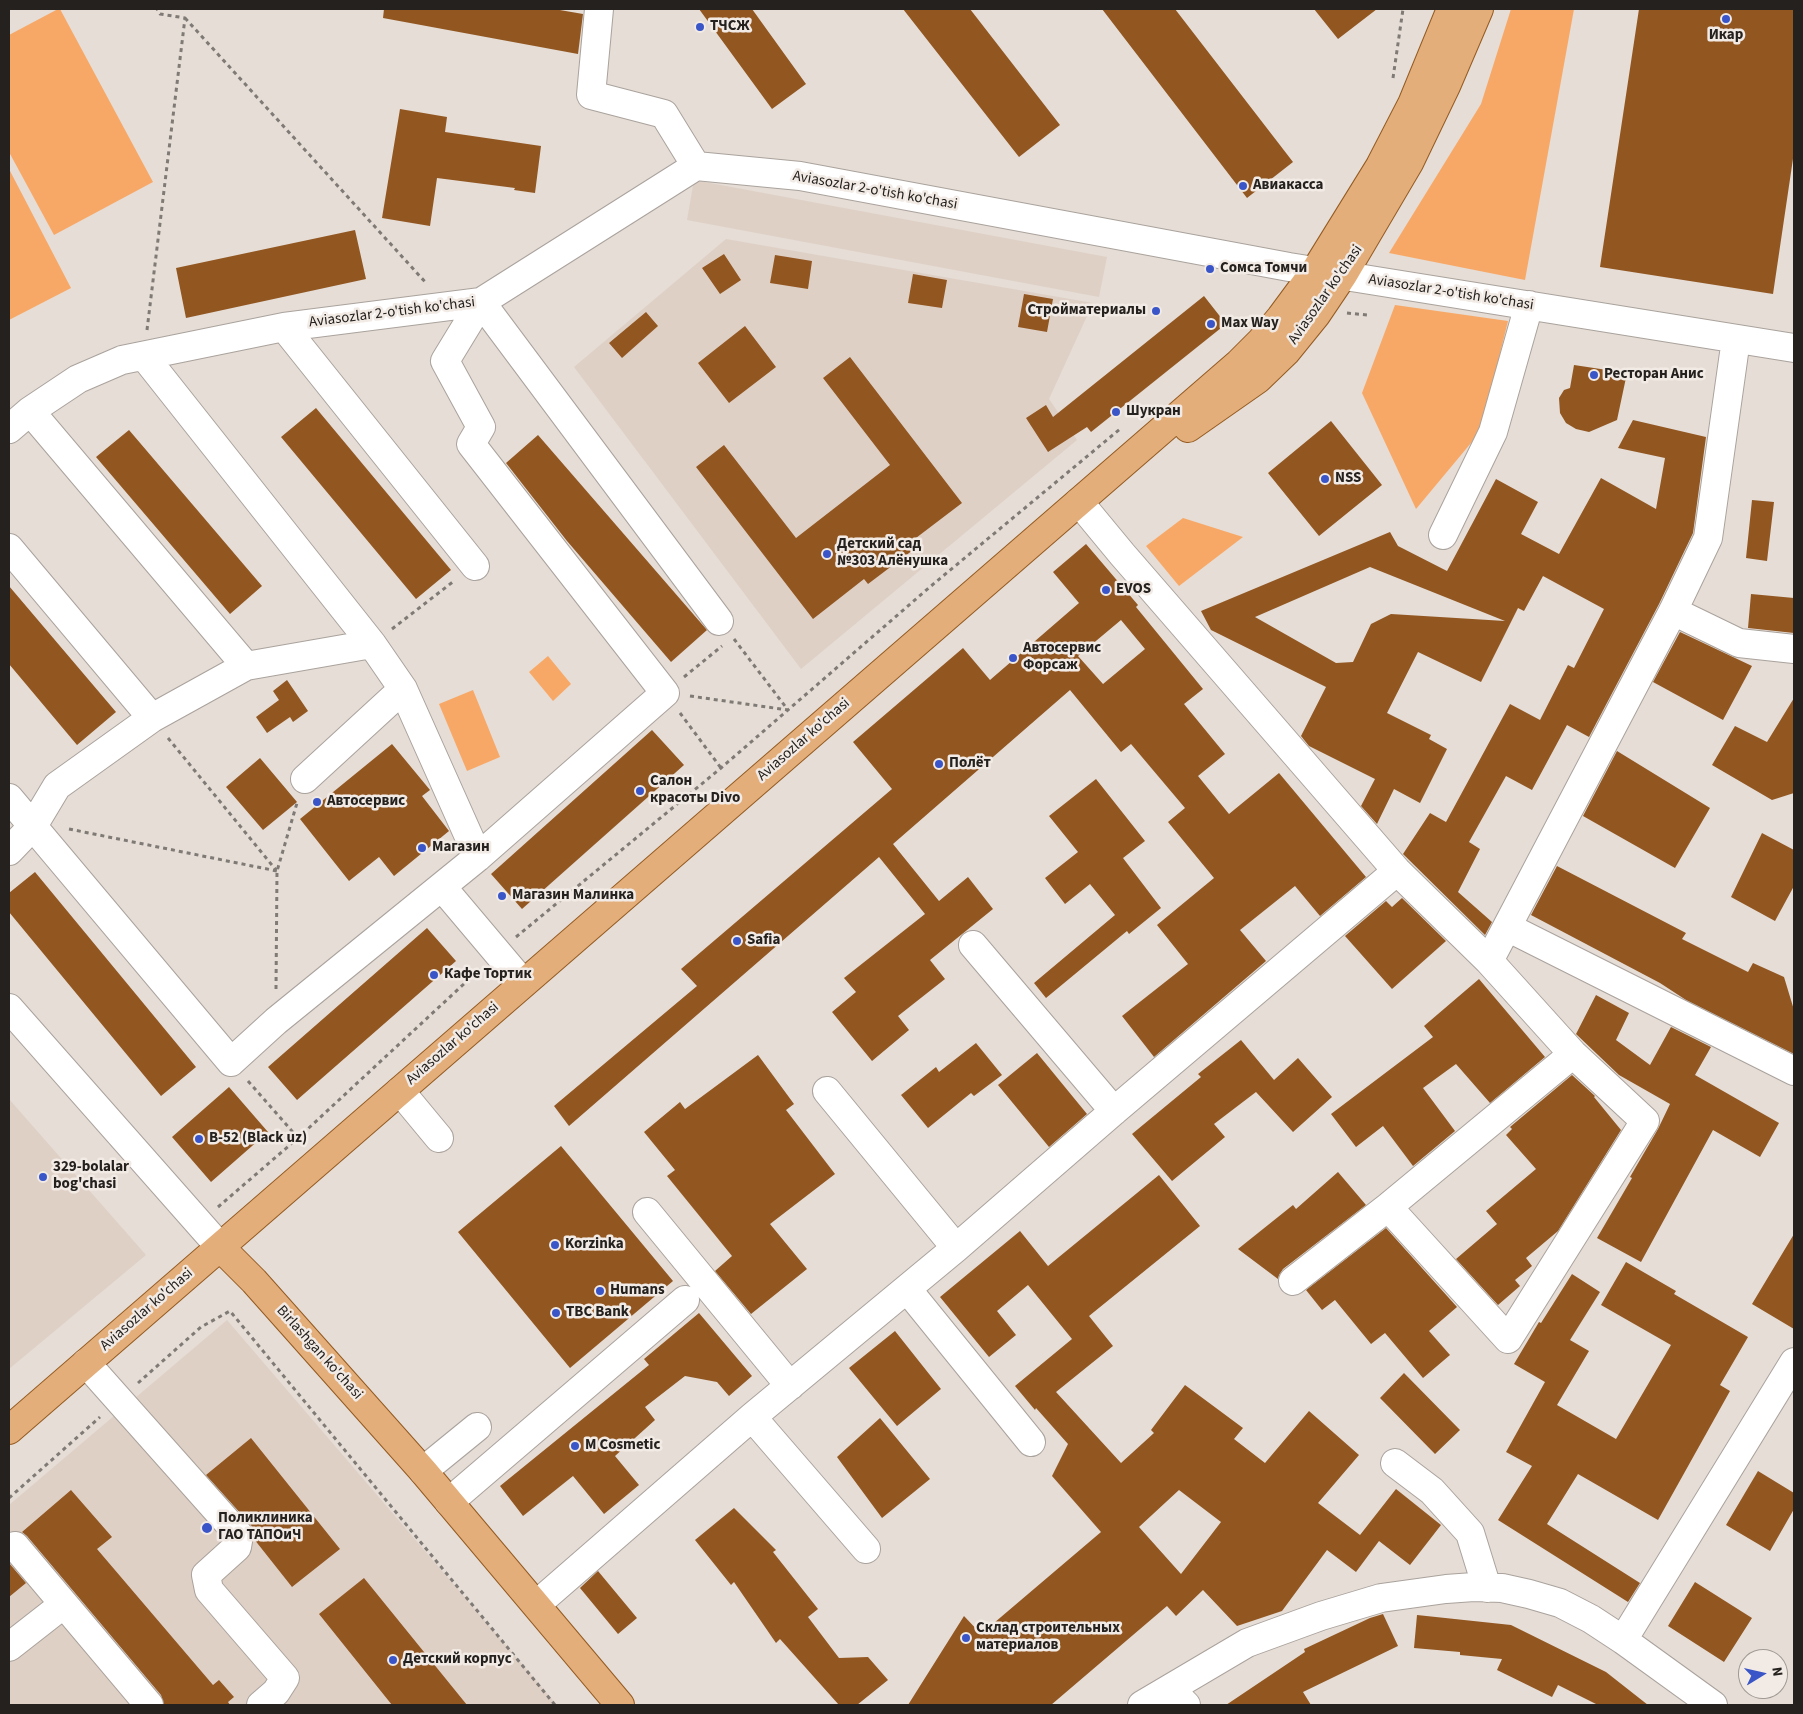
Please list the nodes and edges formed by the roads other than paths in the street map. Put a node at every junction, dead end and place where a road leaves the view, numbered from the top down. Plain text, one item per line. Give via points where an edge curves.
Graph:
1 (599, 9) edge
2 (1451, 9) edge
3 (1479, 9) edge
4 (696, 166) junction
5 (1315, 271) junction
6 (1343, 275) junction
7 (481, 302) junction
8 (1529, 305) junction
9 (284, 327) junction
10 (1736, 339) junction
11 (1794, 348) edge
12 (144, 356) junction
13 (30, 411) junction
14 (9, 429) edge
15 (1079, 502) junction
16 (1443, 535) dead end
17 (9, 548) edge
18 (475, 566) road end
19 (1673, 611) junction
20 (726, 629) road end
21 (372, 644) junction
22 (1794, 649) edge
23 (246, 666) junction
24 (403, 689) junction
25 (152, 718) junction
26 (305, 779) road end
27 (9, 798) edge
28 (33, 826) junction
29 (9, 851) edge
30 (478, 857) junction
31 (1397, 871) junction
32 (442, 887) junction
33 (1507, 927) junction
34 (974, 945) dead end
35 (1489, 961) junction
36 (523, 984) junction
37 (9, 1008) edge
38 (1574, 1054) junction
39 (1794, 1071) edge
40 (400, 1091) junction
41 (828, 1091) dead end
42 (1114, 1111) junction
43 (439, 1138) dead end
44 (1388, 1207) junction
45 (647, 1212) dead end
46 (220, 1247) junction
47 (956, 1248) junction
48 (1293, 1281) dead end
49 (907, 1289) junction
50 (685, 1300) dead end
51 (1794, 1362) edge
52 (86, 1363) junction
53 (790, 1386) junction
54 (752, 1417) junction
55 (476, 1427) dead end
56 (9, 1430) edge
57 (1031, 1442) dead end
58 (1394, 1463) dead end
59 (423, 1471) junction
60 (449, 1502) junction
61 (15, 1546) dead end
62 (866, 1549) dead end
63 (1487, 1588) junction
64 (64, 1604) junction
65 (536, 1604) junction
66 (1623, 1640) junction
67 (9, 1647) edge
68 (1178, 1697) edge
69 (149, 1705) edge
70 (261, 1705) edge
71 (620, 1705) edge
72 (1142, 1705) edge
73 (1712, 1705) edge

1 - 4 street via 591,94 664,114
2 - 5 main road, Aviasozlar ko'chasi via 1412,104 1380,166
3 - 6 main road, Aviasozlar ko'chasi via 1409,163
4 - 5 street, Aviasozlar 2-o'tish ko'chasi via 800,176
4 - 7 street, Aviasozlar 2-o'tish ko'chasi
5 - 6 street, Aviasozlar 2-o'tish ko'chasi
5 - 15 main road, Aviasozlar ko'chasi via 1281,317 1240,363
6 - 8 street, Aviasozlar 2-o'tish ko'chasi
6 - 15 main road, Aviasozlar ko'chasi via 1286,352 1258,379
7 - 9 street, Aviasozlar 2-o'tish ko'chasi
7 - 20 street
7 - 30 street via 445,361 481,427 471,444 665,693
8 - 10 street, Aviasozlar 2-o'tish ko'chasi
8 - 16 street via 1493,432
9 - 12 street, Aviasozlar 2-o'tish ko'chasi
9 - 18 street
10 - 11 street, Aviasozlar 2-o'tish ko'chasi
10 - 19 street via 1708,538
12 - 13 street, Aviasozlar 2-o'tish ko'chasi via 122,360 78,379
12 - 21 street
13 - 14 street, Aviasozlar 2-o'tish ko'chasi
13 - 23 street
15 - 31 street
15 - 36 main road, Aviasozlar ko'chasi
17 - 25 street
19 - 22 street via 1738,643
19 - 33 street
21 - 23 street
21 - 24 street
23 - 25 street
24 - 26 street
24 - 30 street
25 - 28 street via 57,786
27 - 28 street
28 - 29 street
28 - 32 street via 231,1062 276,1021
30 - 32 street
31 - 35 street
31 - 42 street
32 - 36 street
33 - 35 street
33 - 39 street
34 - 42 street
35 - 38 street
36 - 40 main road, Aviasozlar ko'chasi
37 - 46 street, Birlashgan ko'chasi
38 - 44 street
38 - 44 street via 1645,1121 1508,1339
40 - 43 street
40 - 46 main road, Aviasozlar ko'chasi
41 - 47 street
42 - 47 street
44 - 48 street
45 - 53 street
46 - 52 main road, Aviasozlar ko'chasi
46 - 59 main road, Birlashgan ko'chasi
47 - 49 street
49 - 53 street
49 - 57 street
50 - 60 street
51 - 66 street
52 - 56 main road, Aviasozlar ko'chasi
52 - 70 street via 239,1535 237,1547 206,1575 209,1590 284,1678 276,1692
53 - 54 street
54 - 62 street
54 - 65 street
55 - 59 street
58 - 63 street via 1432,1491 1470,1533
59 - 60 main road, Birlashgan ko'chasi
60 - 65 main road, Birlashgan ko'chasi
61 - 64 street
63 - 66 street via 1502,1588 1560,1603
63 - 68 street via 1446,1589 1381,1598 1321,1616 1248,1642
64 - 67 street
64 - 69 street
65 - 71 main road, Birlashgan ko'chasi
66 - 73 street
68 - 72 street

